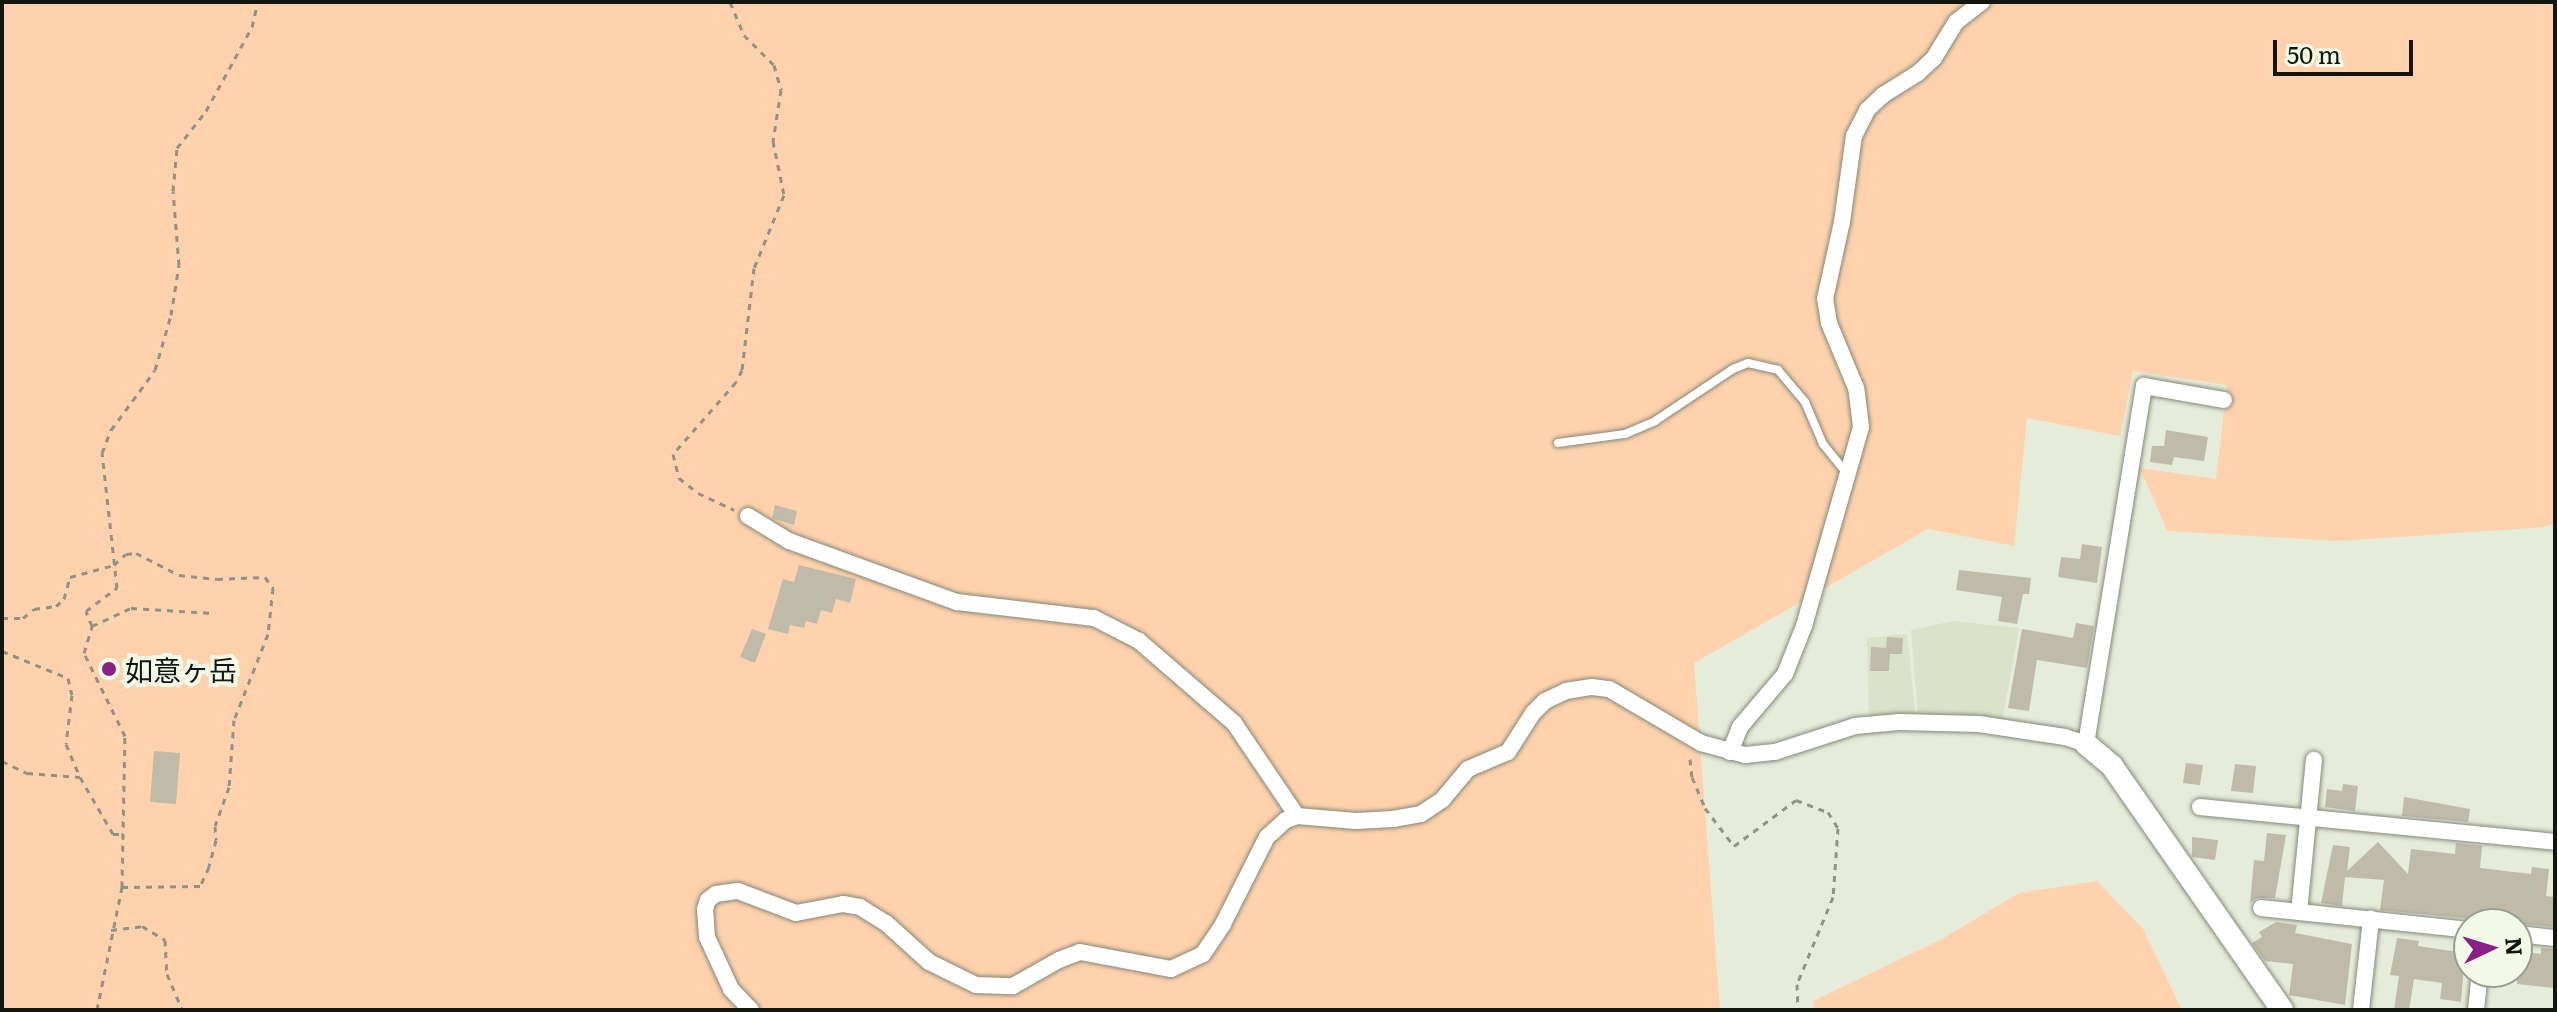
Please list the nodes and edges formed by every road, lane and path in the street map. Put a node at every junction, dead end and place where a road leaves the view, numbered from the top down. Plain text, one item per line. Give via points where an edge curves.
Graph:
1 (258, 2) edge
2 (730, 2) edge
3 (1982, 2) edge
4 (2224, 400) dead end
5 (1558, 443) dead end
6 (1847, 475) junction
7 (748, 516) joint
8 (114, 565) junction
9 (213, 613) dead end
10 (2, 618) edge
11 (92, 626) junction
12 (2, 651) edge
13 (1688, 735) junction
14 (2086, 744) junction
15 (1730, 752) junction
16 (2314, 760) dead end
17 (2, 761) edge
18 (80, 777) junction
19 (2200, 807) dead end
20 (1297, 816) junction
21 (2309, 817) junction
22 (120, 834) junction
23 (2555, 842) edge
24 (122, 887) junction
25 (2261, 908) dead end
26 (2299, 912) junction
27 (2371, 919) junction
28 (2453, 928) edge
29 (111, 930) junction
30 (2533, 936) edge
31 (2555, 938) edge
32 (2478, 988) edge
33 (97, 1010) edge
34 (182, 1010) edge
35 (751, 1010) edge
36 (1798, 1010) edge
37 (2282, 1010) edge
38 (2361, 1010) edge
39 (2476, 1010) edge

1 - 8 path via 252,27 206,111 177,148 173,191 179,265 171,315 155,370 111,430 102,453
2 - 7 path via 744,35 774,65 781,90 773,141 784,195 754,268 742,370 673,454 679,478
3 - 6 street via 1956,22 1934,58 1867,110 1854,136 1825,299 1860,409 1858,440
4 - 14 street via 2144,386
5 - 6 lane via 1625,434 1748,363 1778,370 1805,402 1823,444
6 - 15 street via 1785,674 1740,727
7 - 20 street via 789,541 942,597 1094,618 1139,641 1234,723
8 - 10 path via 70,577 64,599 56,606 34,609 23,618
8 - 11 path via 117,588 86,611
8 - 24 path via 136,553 179,575 265,577 274,600 258,665 244,686 234,720 229,787 200,886
9 - 11 path via 131,608
11 - 22 path via 84,653 125,736
12 - 18 path via 68,678 72,695 66,744
13 - 15 street
13 - 20 street via 1609,689 1566,691 1545,701 1508,752 1468,769 1442,800 1421,814 1356,821
13 - 36 path via 1692,777 1705,808 1734,846 1796,800 1828,812 1838,828 1833,897 1797,984
14 - 15 street via 1979,724 1899,722 1827,733 1763,755
14 - 37 street via 2112,766
16 - 21 street
17 - 18 path via 27,773
18 - 22 path via 113,834
19 - 21 street
20 - 35 street via 1267,837 1203,954 1171,969 1080,952 1013,986 976,985 929,962 860,907 843,904 796,913 738,891 716,894 705,909 707,937 731,989
21 - 23 street
21 - 26 street
22 - 24 path
24 - 29 path
25 - 26 street
26 - 27 street
27 - 28 street
27 - 38 street
29 - 33 path
29 - 34 path via 142,926 165,940 167,974
30 - 31 street
32 - 39 street

